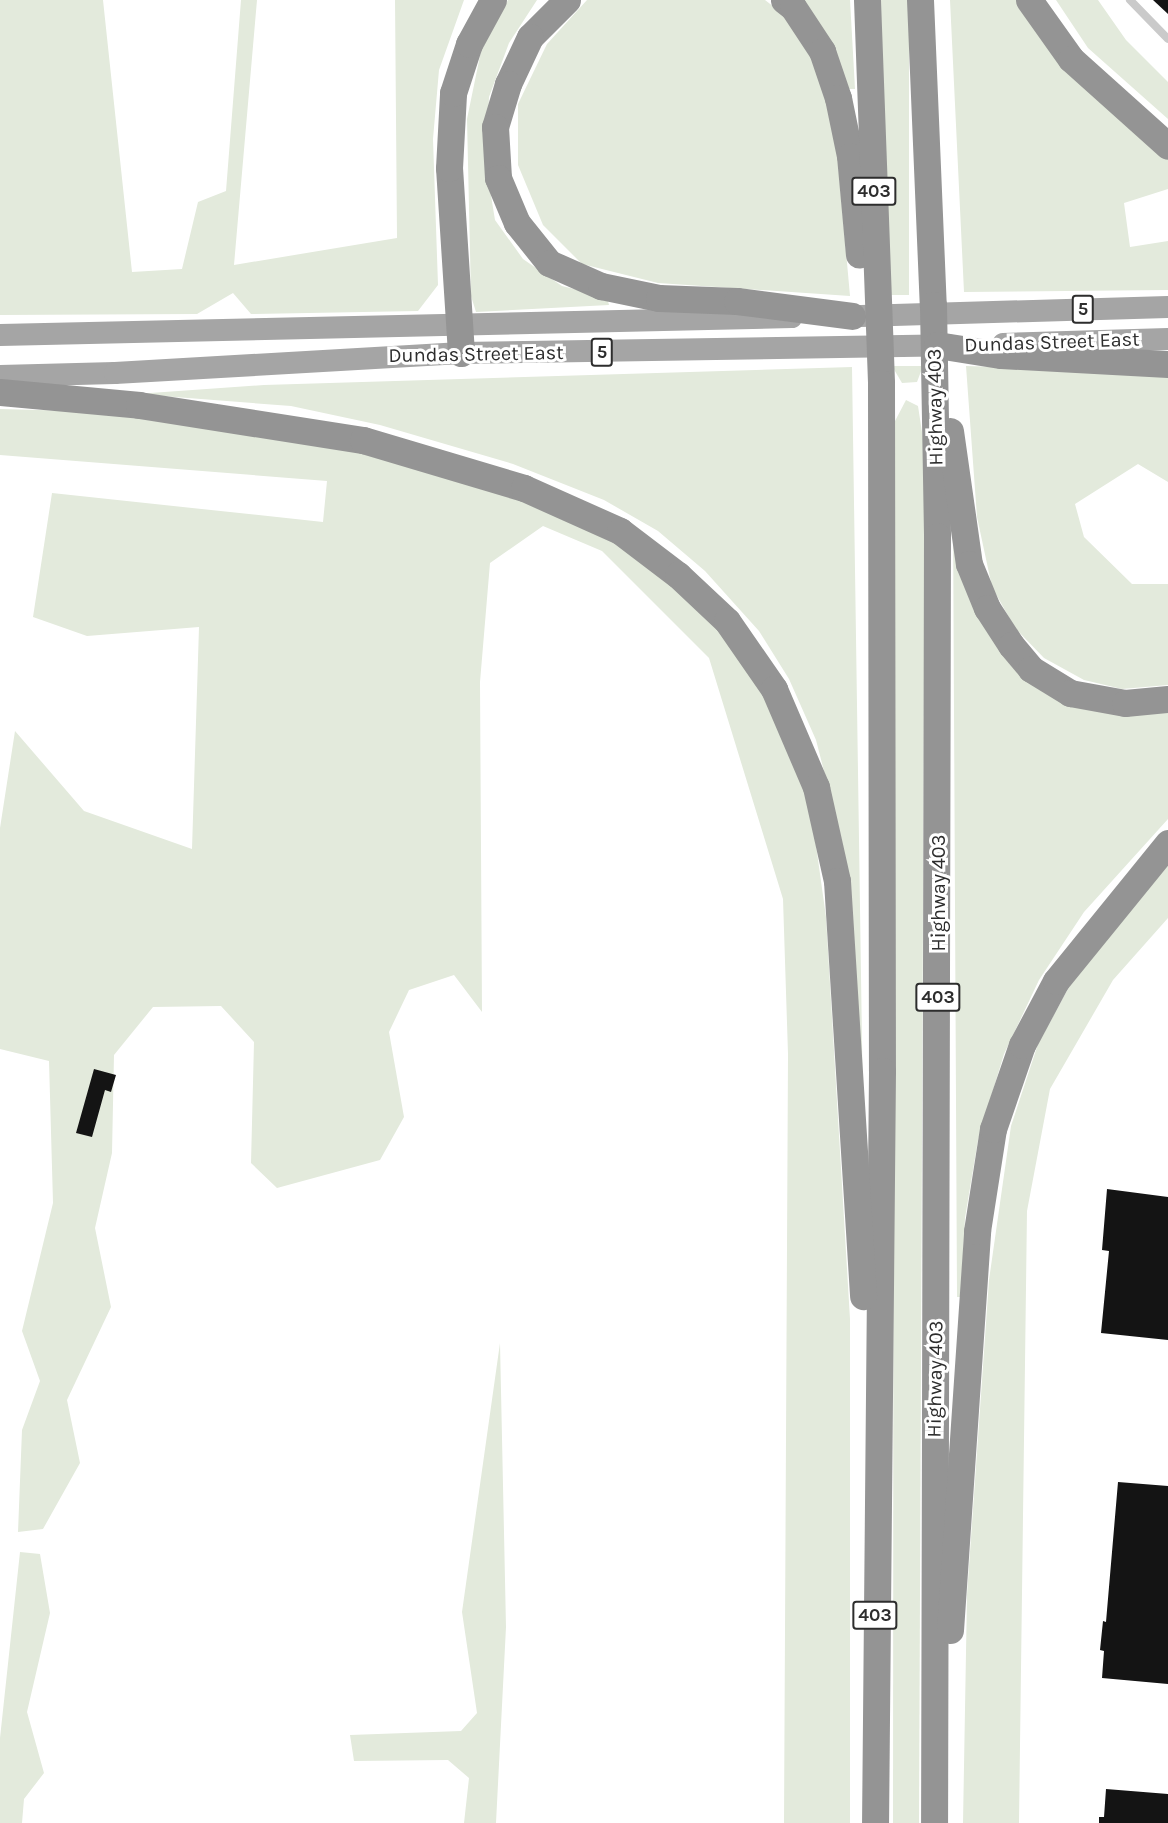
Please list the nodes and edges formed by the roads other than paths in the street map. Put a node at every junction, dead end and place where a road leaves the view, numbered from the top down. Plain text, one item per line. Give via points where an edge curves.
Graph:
1 (493, 0) edge
2 (567, 0) edge
3 (784, 0) edge
4 (867, 0) edge
5 (920, 0) edge
6 (1029, 0) edge
7 (1130, 0) edge
8 (1168, 39) edge
9 (1168, 146) edge
10 (933, 305) junction
11 (1168, 307) edge
12 (817, 313) junction
13 (852, 316) joint
14 (460, 325) junction
15 (0, 335) edge
16 (1168, 339) edge
17 (937, 345) joint
18 (1000, 350) junction
19 (461, 353) junction
20 (1168, 364) edge
21 (0, 376) edge
22 (881, 383) junction
23 (0, 392) edge
24 (1168, 699) edge
25 (1168, 843) edge
26 (876, 1406) junction
27 (935, 1690) junction
28 (875, 1823) edge
29 (934, 1823) edge

1 - 14 highway via 469,44 453,93 449,168
2 - 12 highway via 530,37 508,84 495,127 498,178 517,223 549,263 601,286 659,298
3 - 22 highway via 793,7 822,51 844,123 863,307
4 - 22 highway, 403
5 - 10 highway, Highway 403 / 403
6 - 9 highway via 1071,59
7 - 8 lane
10 - 24 highway via 969,564 987,608 1031,669 1070,693 1125,703
10 - 27 highway, Highway 403 / 403 via 938,965
11 - 13 main road, Dundas Street East / 5
12 - 13 highway
12 - 14 main road, Dundas Street East / 5
14 - 15 main road, Dundas Street East / 5
14 - 19 highway
16 - 18 main road, Dundas Street East / 5
17 - 18 highway
17 - 19 main road, Dundas Street East / 5 via 820,350
18 - 20 highway
19 - 21 main road, Dundas Street East / 5 via 115,374
22 - 26 highway, 403 via 882,1071
23 - 26 highway via 138,405 363,440 525,488 620,531 678,575 727,621 779,700 816,787 837,881 860,1267
25 - 27 highway via 1056,981 1022,1045 993,1129 977,1231 950,1630
26 - 28 highway, 403
27 - 29 highway, Highway 403 / 403

